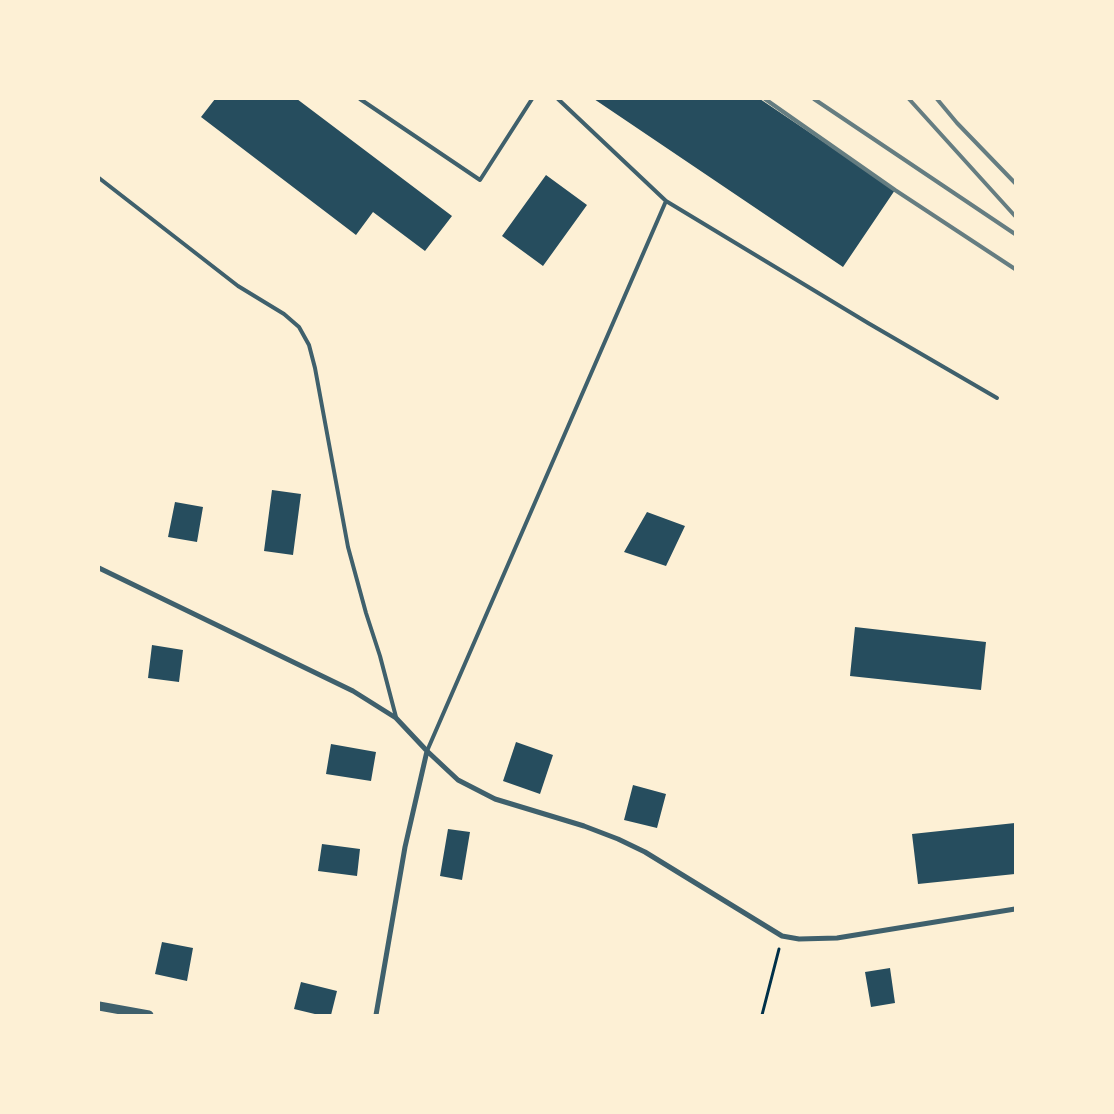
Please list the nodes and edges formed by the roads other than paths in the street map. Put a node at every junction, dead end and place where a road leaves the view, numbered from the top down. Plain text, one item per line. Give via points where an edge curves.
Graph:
1 (360, 99) edge
2 (532, 99) edge
3 (558, 99) edge
4 (99, 178) edge
5 (666, 202) junction
6 (997, 398) dead end
7 (99, 568) edge
8 (396, 718) junction
9 (427, 751) junction
10 (1015, 909) edge
11 (99, 1006) edge
12 (149, 1015) edge
13 (376, 1015) edge

1 - 2 lane via 480,180
3 - 5 lane
4 - 8 lane via 238,286 284,314 299,328 309,345 348,547
5 - 6 lane
5 - 9 lane
7 - 8 street via 353,690
8 - 9 street
9 - 10 street via 458,780 496,799 618,839 645,852 782,936 838,938
9 - 13 street via 405,847
11 - 12 street

